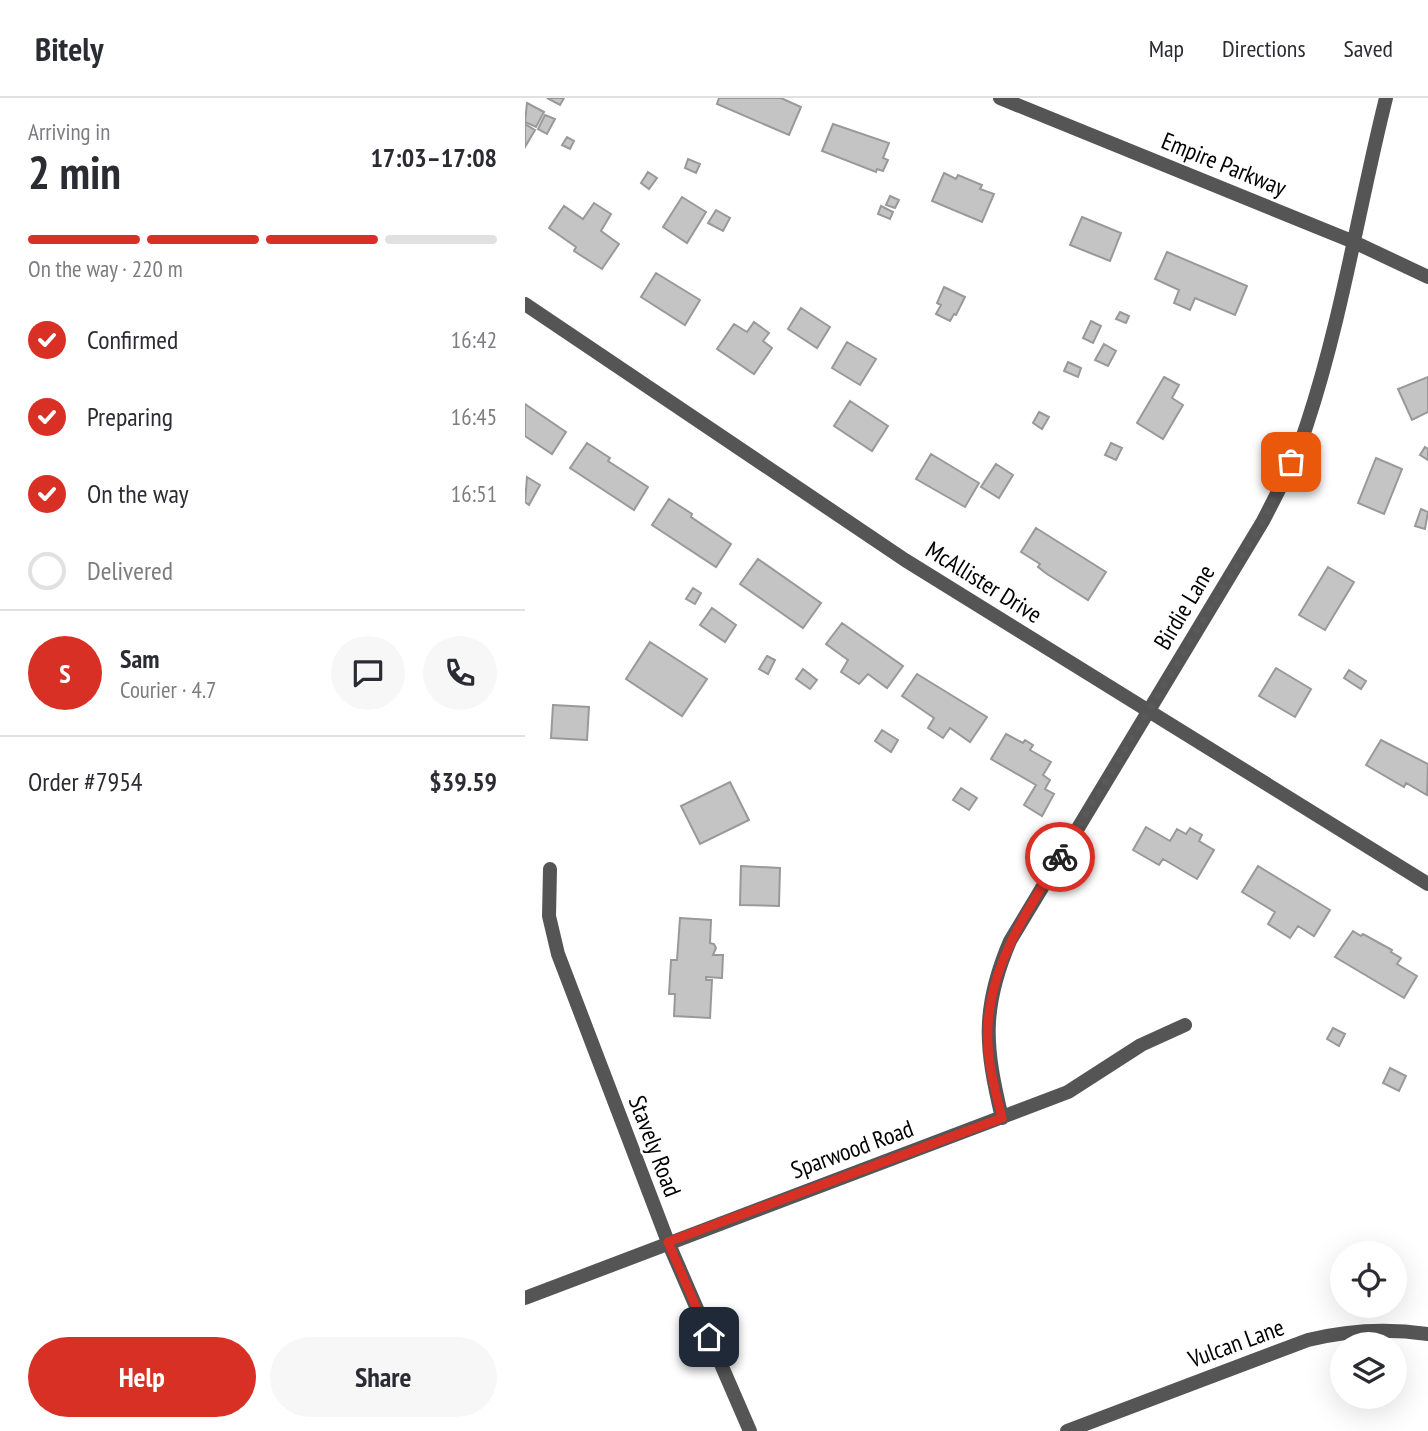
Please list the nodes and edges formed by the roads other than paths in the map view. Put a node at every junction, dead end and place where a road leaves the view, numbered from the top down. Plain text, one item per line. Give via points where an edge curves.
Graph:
1 (1000, 98) edge
2 (1386, 98) edge
3 (1354, 242) junction
4 (1428, 277) edge
5 (525, 304) edge
6 (1148, 711) junction
7 (550, 869) dead end
8 (1428, 884) edge
9 (1185, 1024) dead end
10 (1002, 1118) junction
11 (668, 1242) junction
12 (525, 1298) edge
13 (1428, 1335) edge
14 (750, 1431) edge
15 (1067, 1431) edge

1 - 3 street, Empire Parkway
2 - 3 street, Birdie Lane
3 - 4 street, Empire Parkway
3 - 6 street, Birdie Lane via 1326,361 1284,480
5 - 6 street, McAllister Drive via 905,560
6 - 8 street, McAllister Drive
6 - 10 street, Birdie Lane via 998,968 988,1044
7 - 11 street, Stavely Road via 549,916 558,954
9 - 10 street, Sparwood Road via 1141,1045 1068,1091
10 - 11 street, Sparwood Road
11 - 12 street, Sparwood Road
11 - 14 street, Stavely Road
13 - 15 street, Vulcan Lane via 1374,1330 1308,1340

